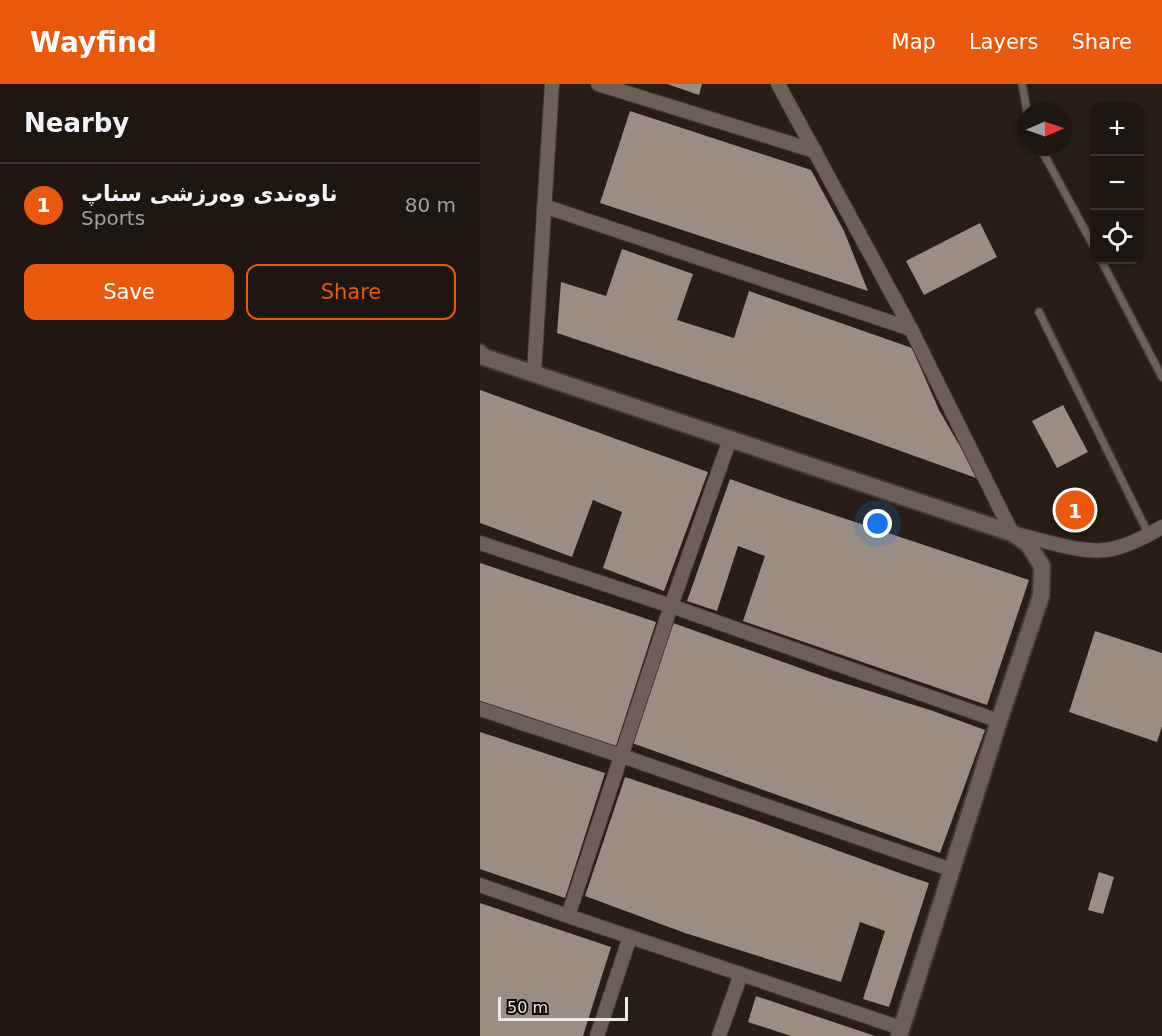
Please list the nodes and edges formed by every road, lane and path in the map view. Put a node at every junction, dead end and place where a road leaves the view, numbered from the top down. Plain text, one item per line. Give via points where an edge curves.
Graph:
1 (552, 84) edge
2 (598, 84) edge
3 (778, 84) edge
4 (1022, 84) edge
5 (1025, 102) edge
6 (815, 151) junction
7 (1045, 156) edge
8 (544, 206) junction
9 (1090, 239) edge
10 (1103, 264) edge
11 (1039, 312) dead end
12 (911, 329) junction
13 (481, 355) edge
14 (534, 373) junction
15 (1162, 377) edge
16 (730, 439) junction
17 (1162, 527) edge
18 (1012, 533) junction
19 (1149, 535) junction
20 (480, 543) edge
21 (671, 606) junction
22 (480, 709) edge
23 (999, 721) junction
24 (622, 756) junction
25 (952, 870) junction
26 (480, 885) edge
27 (568, 916) junction
28 (630, 937) junction
29 (741, 974) junction
30 (900, 1032) edge
31 (597, 1036) edge
32 (719, 1036) edge

1 - 8 street
2 - 6 street
3 - 6 street
4 - 5 lane
6 - 12 street
7 - 9 lane
8 - 12 street
8 - 14 street
10 - 15 lane
11 - 19 lane
12 - 18 street
13 - 14 street
14 - 16 street
16 - 18 street
16 - 21 street
17 - 19 street
18 - 19 street via 1081,549 1106,550
18 - 23 street via 1028,544 1041,566 1041,596
20 - 21 street
21 - 23 street
21 - 24 street
22 - 24 street
23 - 25 street
24 - 25 street
24 - 27 street
25 - 30 street
26 - 27 street
27 - 28 street
28 - 29 street
28 - 31 street
29 - 30 street
29 - 32 street

